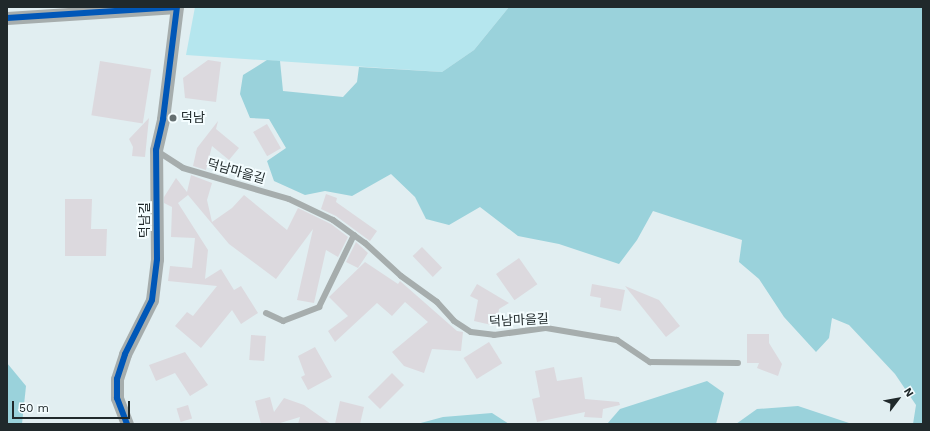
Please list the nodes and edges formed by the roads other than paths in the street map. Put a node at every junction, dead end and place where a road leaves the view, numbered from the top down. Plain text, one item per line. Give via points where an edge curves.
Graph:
1 (176, 7) edge
2 (7, 18) edge
3 (156, 150) junction
4 (354, 235) junction
5 (266, 313) dead end
6 (738, 363) dead end
7 (127, 424) edge

1 - 2 street, 덕남길
1 - 3 street, 덕남길 via 163,119
3 - 4 lane, 덕남마을길 via 183,168 289,199 333,220
3 - 7 street, 덕남길 via 156,259 152,300 125,354 117,379 117,398
4 - 5 lane via 319,307 284,320
4 - 6 lane, 덕남마을길 via 401,276 437,302 454,321 471,332 494,335 546,328 617,340 650,362

